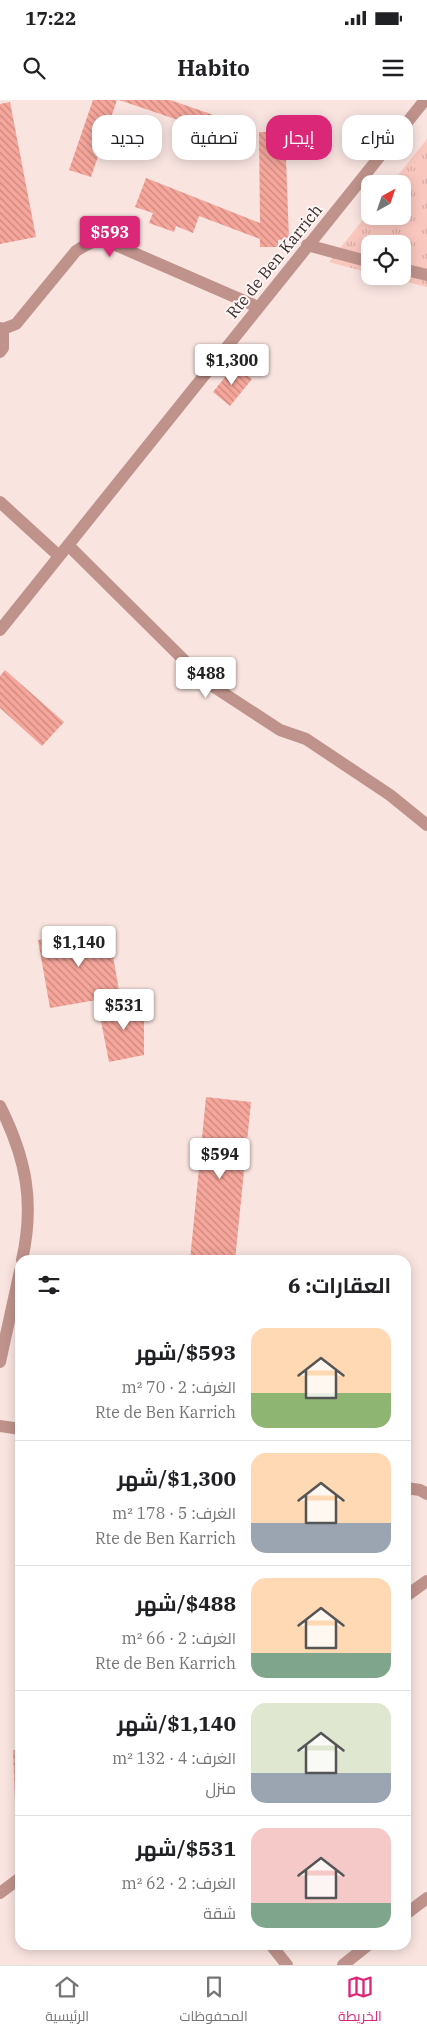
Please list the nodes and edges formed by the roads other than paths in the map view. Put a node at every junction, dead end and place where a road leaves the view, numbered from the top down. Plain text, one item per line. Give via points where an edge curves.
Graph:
1 (425, 100) edge
2 (307, 245) junction
3 (361, 260) edge
4 (411, 271) edge
5 (427, 275) edge
6 (258, 307) junction
7 (2, 329) edge
8 (0, 352) edge
9 (0, 502) edge
10 (68, 544) junction
11 (59, 556) junction
12 (0, 630) edge
13 (427, 825) edge
14 (0, 1106) edge
15 (23, 1255) edge
16 (15, 1294) edge
17 (0, 1362) edge
18 (0, 1426) edge
19 (15, 1428) edge
20 (411, 1489) edge
21 (427, 1494) edge
22 (427, 1581) edge
23 (411, 1592) edge
24 (15, 1882) edge
25 (0, 1893) edge
26 (427, 1898) edge
27 (411, 1910) edge
28 (275, 1950) edge
29 (362, 1950) edge
30 (287, 1965) edge
31 (343, 1965) edge

1 - 2 street, Rte de Ben Karrich
2 - 3 street
2 - 6 street, Rte de Ben Karrich
4 - 5 street
6 - 7 street via 99,240 76,250 16,324
6 - 10 street, Rte de Ben Karrich
7 - 8 street via 3,348
9 - 11 street
10 - 11 street, Rte de Ben Karrich
10 - 13 street via 205,681 280,730 306,739 390,795
11 - 12 street, Rte de Ben Karrich
14 - 15 street via 15,1136 25,1173 29,1211
16 - 17 street
18 - 19 street
20 - 21 street
22 - 23 street
24 - 25 street
26 - 27 street
28 - 30 street
29 - 31 street

